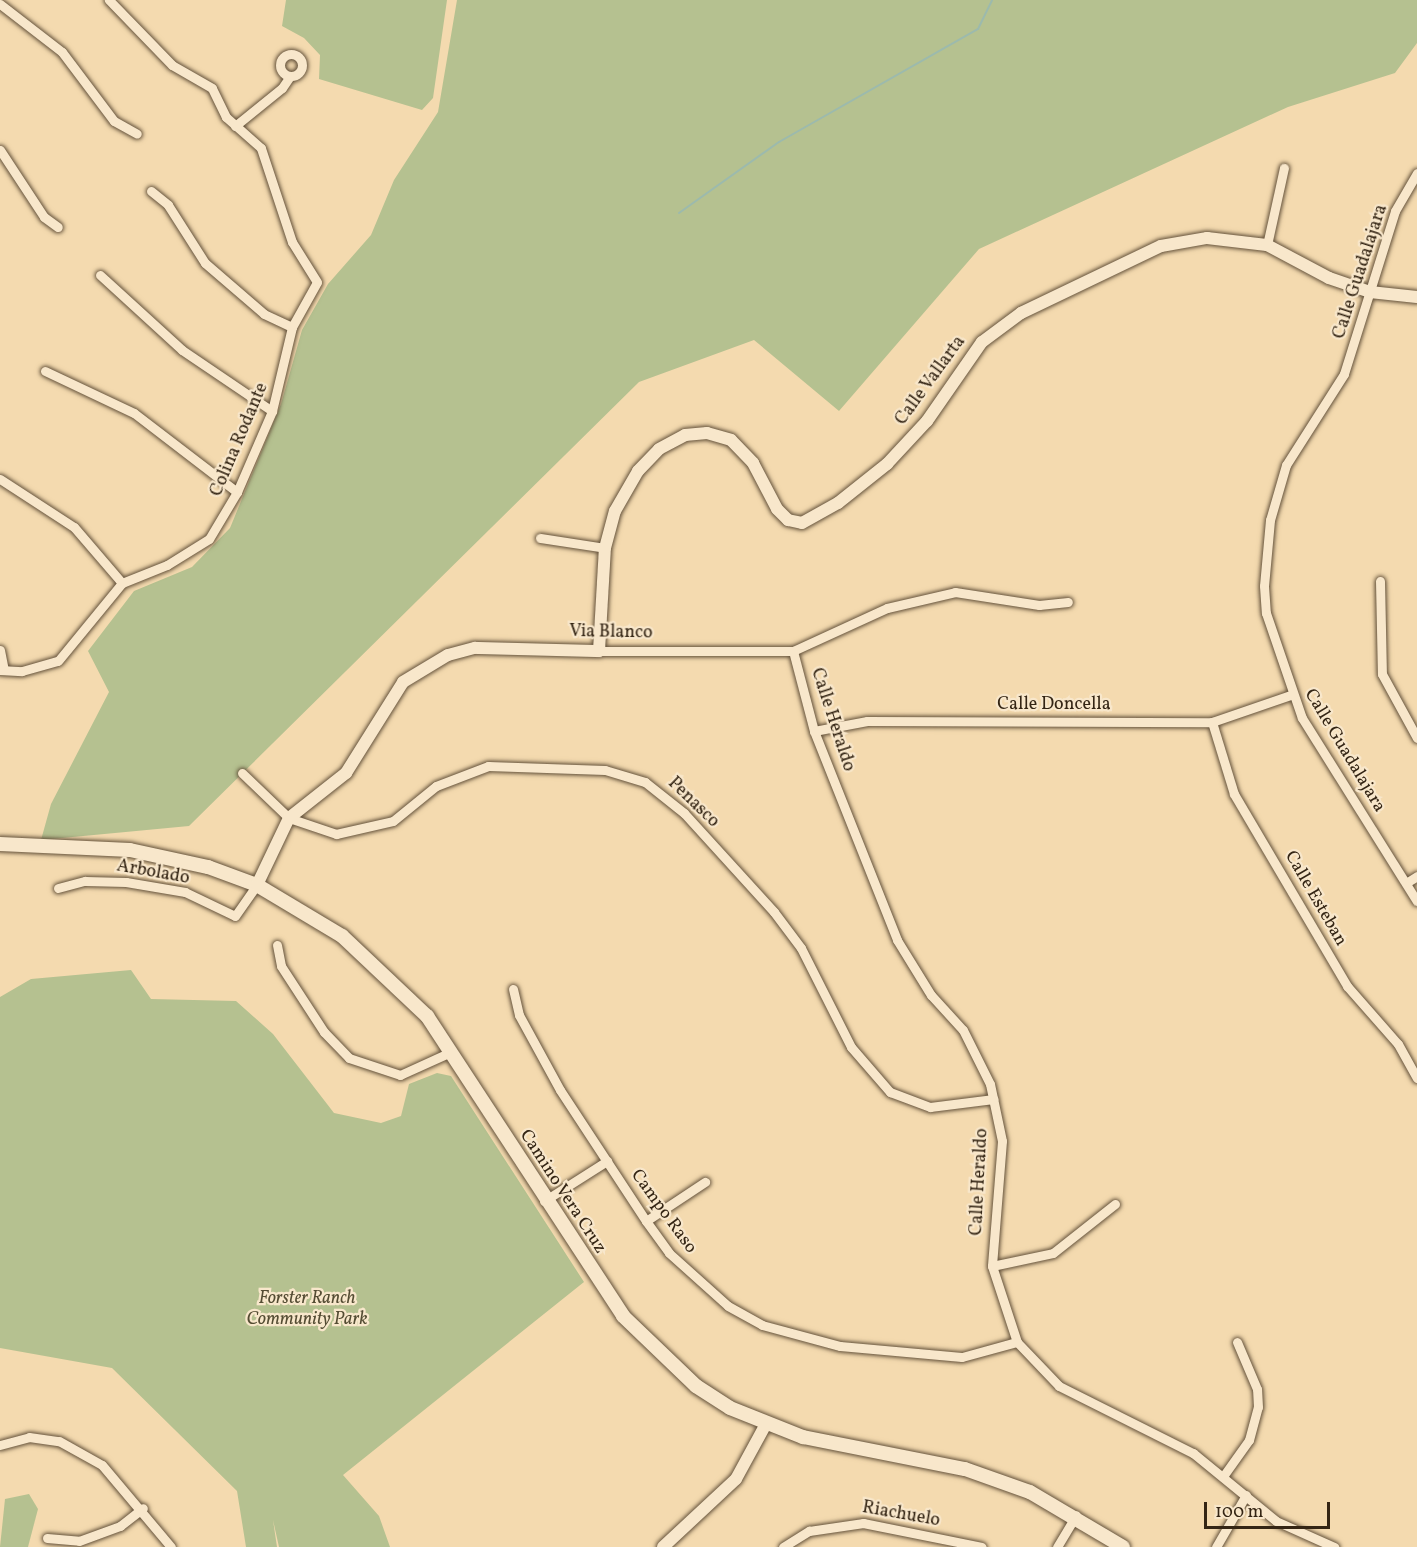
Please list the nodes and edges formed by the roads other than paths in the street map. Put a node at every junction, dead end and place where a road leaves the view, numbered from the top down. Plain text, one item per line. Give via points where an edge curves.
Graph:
1 (109, 0) edge
2 (0, 4) edge
3 (290, 76) dead end
4 (235, 126) junction
5 (137, 134) dead end
6 (0, 150) edge
7 (1284, 168) dead end
8 (1417, 173) edge
9 (151, 191) dead end
10 (58, 227) dead end
11 (1267, 245) junction
12 (100, 274) dead end
13 (1370, 292) junction
14 (1417, 297) edge
15 (292, 327) junction
16 (45, 371) dead end
17 (273, 411) junction
18 (0, 479) edge
19 (237, 492) junction
20 (540, 538) dead end
21 (605, 548) junction
22 (1380, 581) dead end
23 (122, 584) junction
24 (1068, 602) dead end
25 (0, 650) edge
26 (599, 651) junction
27 (793, 651) junction
28 (2, 670) edge
29 (1291, 695) junction
30 (1212, 722) junction
31 (814, 731) junction
32 (1417, 738) edge
33 (242, 773) dead end
34 (289, 818) junction
35 (0, 844) edge
36 (1417, 876) edge
37 (1406, 883) junction
38 (257, 885) junction
39 (57, 888) dead end
40 (1417, 901) edge
41 (277, 945) dead end
42 (513, 989) dead end
43 (451, 1052) junction
44 (1417, 1077) edge
45 (994, 1099) junction
46 (608, 1161) junction
47 (705, 1182) dead end
48 (544, 1201) junction
49 (1115, 1204) dead end
50 (646, 1221) junction
51 (992, 1266) junction
52 (1017, 1342) junction
53 (1237, 1342) dead end
54 (766, 1424) junction
55 (0, 1444) edge
56 (1224, 1475) junction
57 (1246, 1495) junction
58 (143, 1508) junction
59 (1076, 1515) junction
60 (47, 1538) dead end
61 (1314, 1544) edge
62 (171, 1547) edge
63 (663, 1547) edge
64 (783, 1547) edge
65 (982, 1547) edge
66 (1057, 1547) edge
67 (1123, 1547) edge
68 (1216, 1547) edge
69 (1334, 1547) edge

1 - 4 street via 172,65 212,88
2 - 5 street via 62,52 114,122
3 - 4 street
4 - 15 street, Colina Rodante via 261,148 292,242 317,275
6 - 10 street via 44,217
7 - 11 street
8 - 13 street, Calle Guadalajara via 1395,211
9 - 15 street via 168,205 205,263 264,314
11 - 13 street, Calle Vallarta
11 - 21 street, Calle Vallarta via 1207,238 1161,246 1021,313 982,342 927,421 887,464 838,503 802,523 788,520 777,508 753,463 731,440 707,432 685,435 659,449 638,471 615,511
12 - 17 street via 182,350
13 - 14 street, Calle Vallarta
13 - 29 street, Calle Guadalajara via 1344,374 1286,465 1270,520 1266,613
15 - 17 street, Colina Rodante
16 - 19 street via 134,413
17 - 19 street, Colina Rodante
18 - 23 street via 74,527
19 - 23 street, Colina Rodante via 220,524 197,549
20 - 21 street
21 - 26 street, Calle Vallarta
22 - 32 street via 1382,674
23 - 28 street, Colina Rodante via 58,661
24 - 27 street, Via Blanco via 1039,605 955,592 916,597
25 - 28 street
26 - 27 street, Via Blanco
26 - 34 street, Via Blanco via 475,648 448,655 404,682 346,773
27 - 31 street, Calle Heraldo
29 - 30 street, Calle Doncella
29 - 37 street, Calle Guadalajara
30 - 31 street, Calle Doncella via 867,721
30 - 44 street, Calle Esteban via 1234,794 1347,986 1398,1044
31 - 45 street, Calle Heraldo via 897,940 977,1051
33 - 34 street, Penasco
34 - 38 street, Via Blanco
34 - 45 street, Penasco via 325,833 364,831 393,820 436,786 488,766 604,770 645,782 684,813 774,912 801,948 851,1047 890,1092 930,1107
35 - 38 main road, Camino Vera Cruz via 130,850 208,867
36 - 37 street
37 - 40 street, Calle Guadalajara
38 - 39 street, Arbolado via 235,916 185,892 126,882 85,881
38 - 43 main road, Camino Vera Cruz via 342,936 387,974
41 - 43 street via 281,966 324,1032 349,1058 399,1075
42 - 46 street, Campo Raso via 522,1022
43 - 48 main road, Camino Vera Cruz
45 - 51 street, Calle Heraldo via 1002,1141
46 - 48 street
46 - 50 street, Campo Raso
47 - 50 street
48 - 54 main road, Camino Vera Cruz via 623,1316 657,1352 696,1386
49 - 51 street via 1053,1253
50 - 52 street, Campo Raso via 697,1281 762,1325 840,1346 925,1356 980,1355
51 - 52 street, Calle Heraldo
52 - 56 street, Calle Heraldo via 1059,1386 1193,1453
53 - 56 street via 1257,1389 1258,1407 1249,1440
54 - 59 main road, Camino Vera Cruz via 847,1448 964,1469
54 - 63 street via 736,1479
55 - 58 street via 29,1437 59,1441 102,1465
56 - 57 street, Calle Heraldo
57 - 61 street, Calle Heraldo via 1276,1521
57 - 68 street
58 - 60 street via 120,1526 79,1541
58 - 62 street
59 - 66 street
59 - 67 main road, Camino Vera Cruz
61 - 69 street, Calle Heraldo
64 - 65 street, Riachuelo via 809,1531 863,1522

